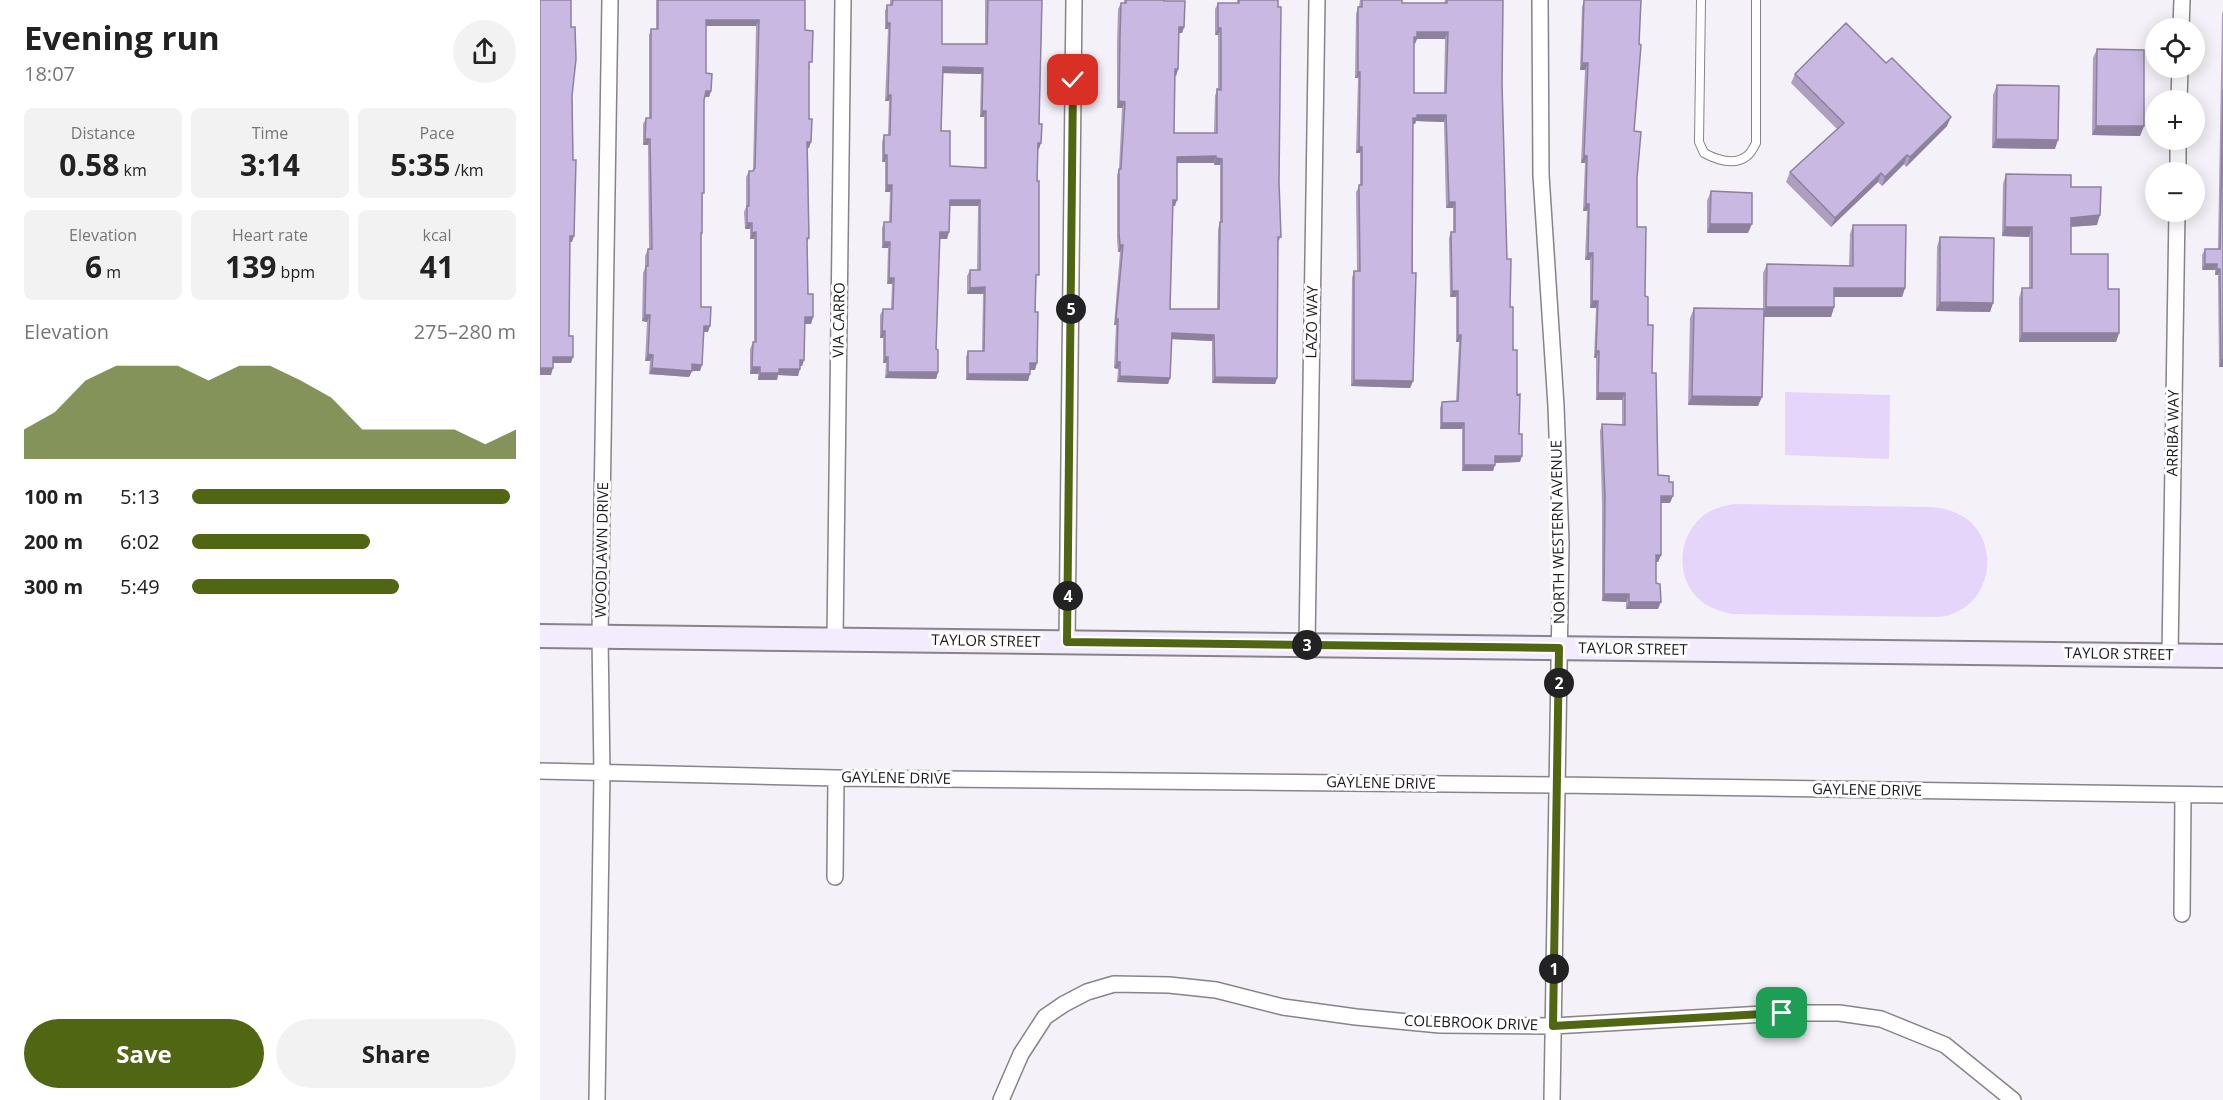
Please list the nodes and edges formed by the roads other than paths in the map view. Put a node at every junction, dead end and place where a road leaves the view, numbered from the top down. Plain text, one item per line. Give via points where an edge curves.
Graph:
1 (610, 0) edge
2 (843, 0) edge
3 (1074, 0) edge
4 (1317, 0) edge
5 (1540, 0) edge
6 (1701, 0) edge
7 (1756, 0) edge
8 (2182, 0) edge
9 (2181, 18) edge
10 (2177, 222) edge
11 (540, 636) edge
12 (600, 636) junction
13 (835, 639) junction
14 (1067, 642) junction
15 (1307, 645) junction
16 (1559, 648) junction
17 (2170, 655) junction
18 (2223, 656) edge
19 (540, 771) edge
20 (602, 773) junction
21 (836, 778) junction
22 (1558, 785) junction
23 (2183, 795) junction
24 (2223, 795) edge
25 (836, 877) dead end
26 (2182, 914) dead end
27 (1553, 1026) junction
28 (597, 1100) edge
29 (1001, 1100) edge
30 (1552, 1100) edge
31 (2013, 1100) edge

1 - 12 street, WOODLAWN DRIVE
2 - 13 street, VIA CARRO
3 - 14 street
4 - 15 street, LAZO WAY
5 - 16 street, NORTH WESTERN AVENUE via 1542,175 1561,543
6 - 7 lane via 1699,142 1704,153 1730,162 1748,156 1756,143
8 - 9 street
10 - 17 street, ARRIBA WAY
11 - 12 street, TAYLOR STREET
12 - 13 street, TAYLOR STREET
12 - 20 street, WOODLAWN DRIVE
13 - 14 street, TAYLOR STREET
14 - 15 street, TAYLOR STREET
15 - 16 street, TAYLOR STREET
16 - 17 street, TAYLOR STREET
16 - 22 street, NORTH WESTERN AVENUE
17 - 18 street, TAYLOR STREET
19 - 20 street, GAYLENE DRIVE
20 - 21 street, GAYLENE DRIVE
20 - 28 street, WOODLAWN DRIVE
21 - 22 street, GAYLENE DRIVE
21 - 25 street
22 - 23 street, GAYLENE DRIVE
22 - 27 street, NORTH WESTERN AVENUE
23 - 24 street, GAYLENE DRIVE
23 - 26 street
27 - 29 street, COLEBROOK DRIVE via 1440,1025 1356,1017 1284,1007 1216,990 1114,984 1087,992 1045,1017 1021,1054
27 - 30 street, NORTH WESTERN AVENUE
27 - 31 street, COLEBROOK DRIVE via 1782,1013 1839,1013 1881,1019 1945,1045

